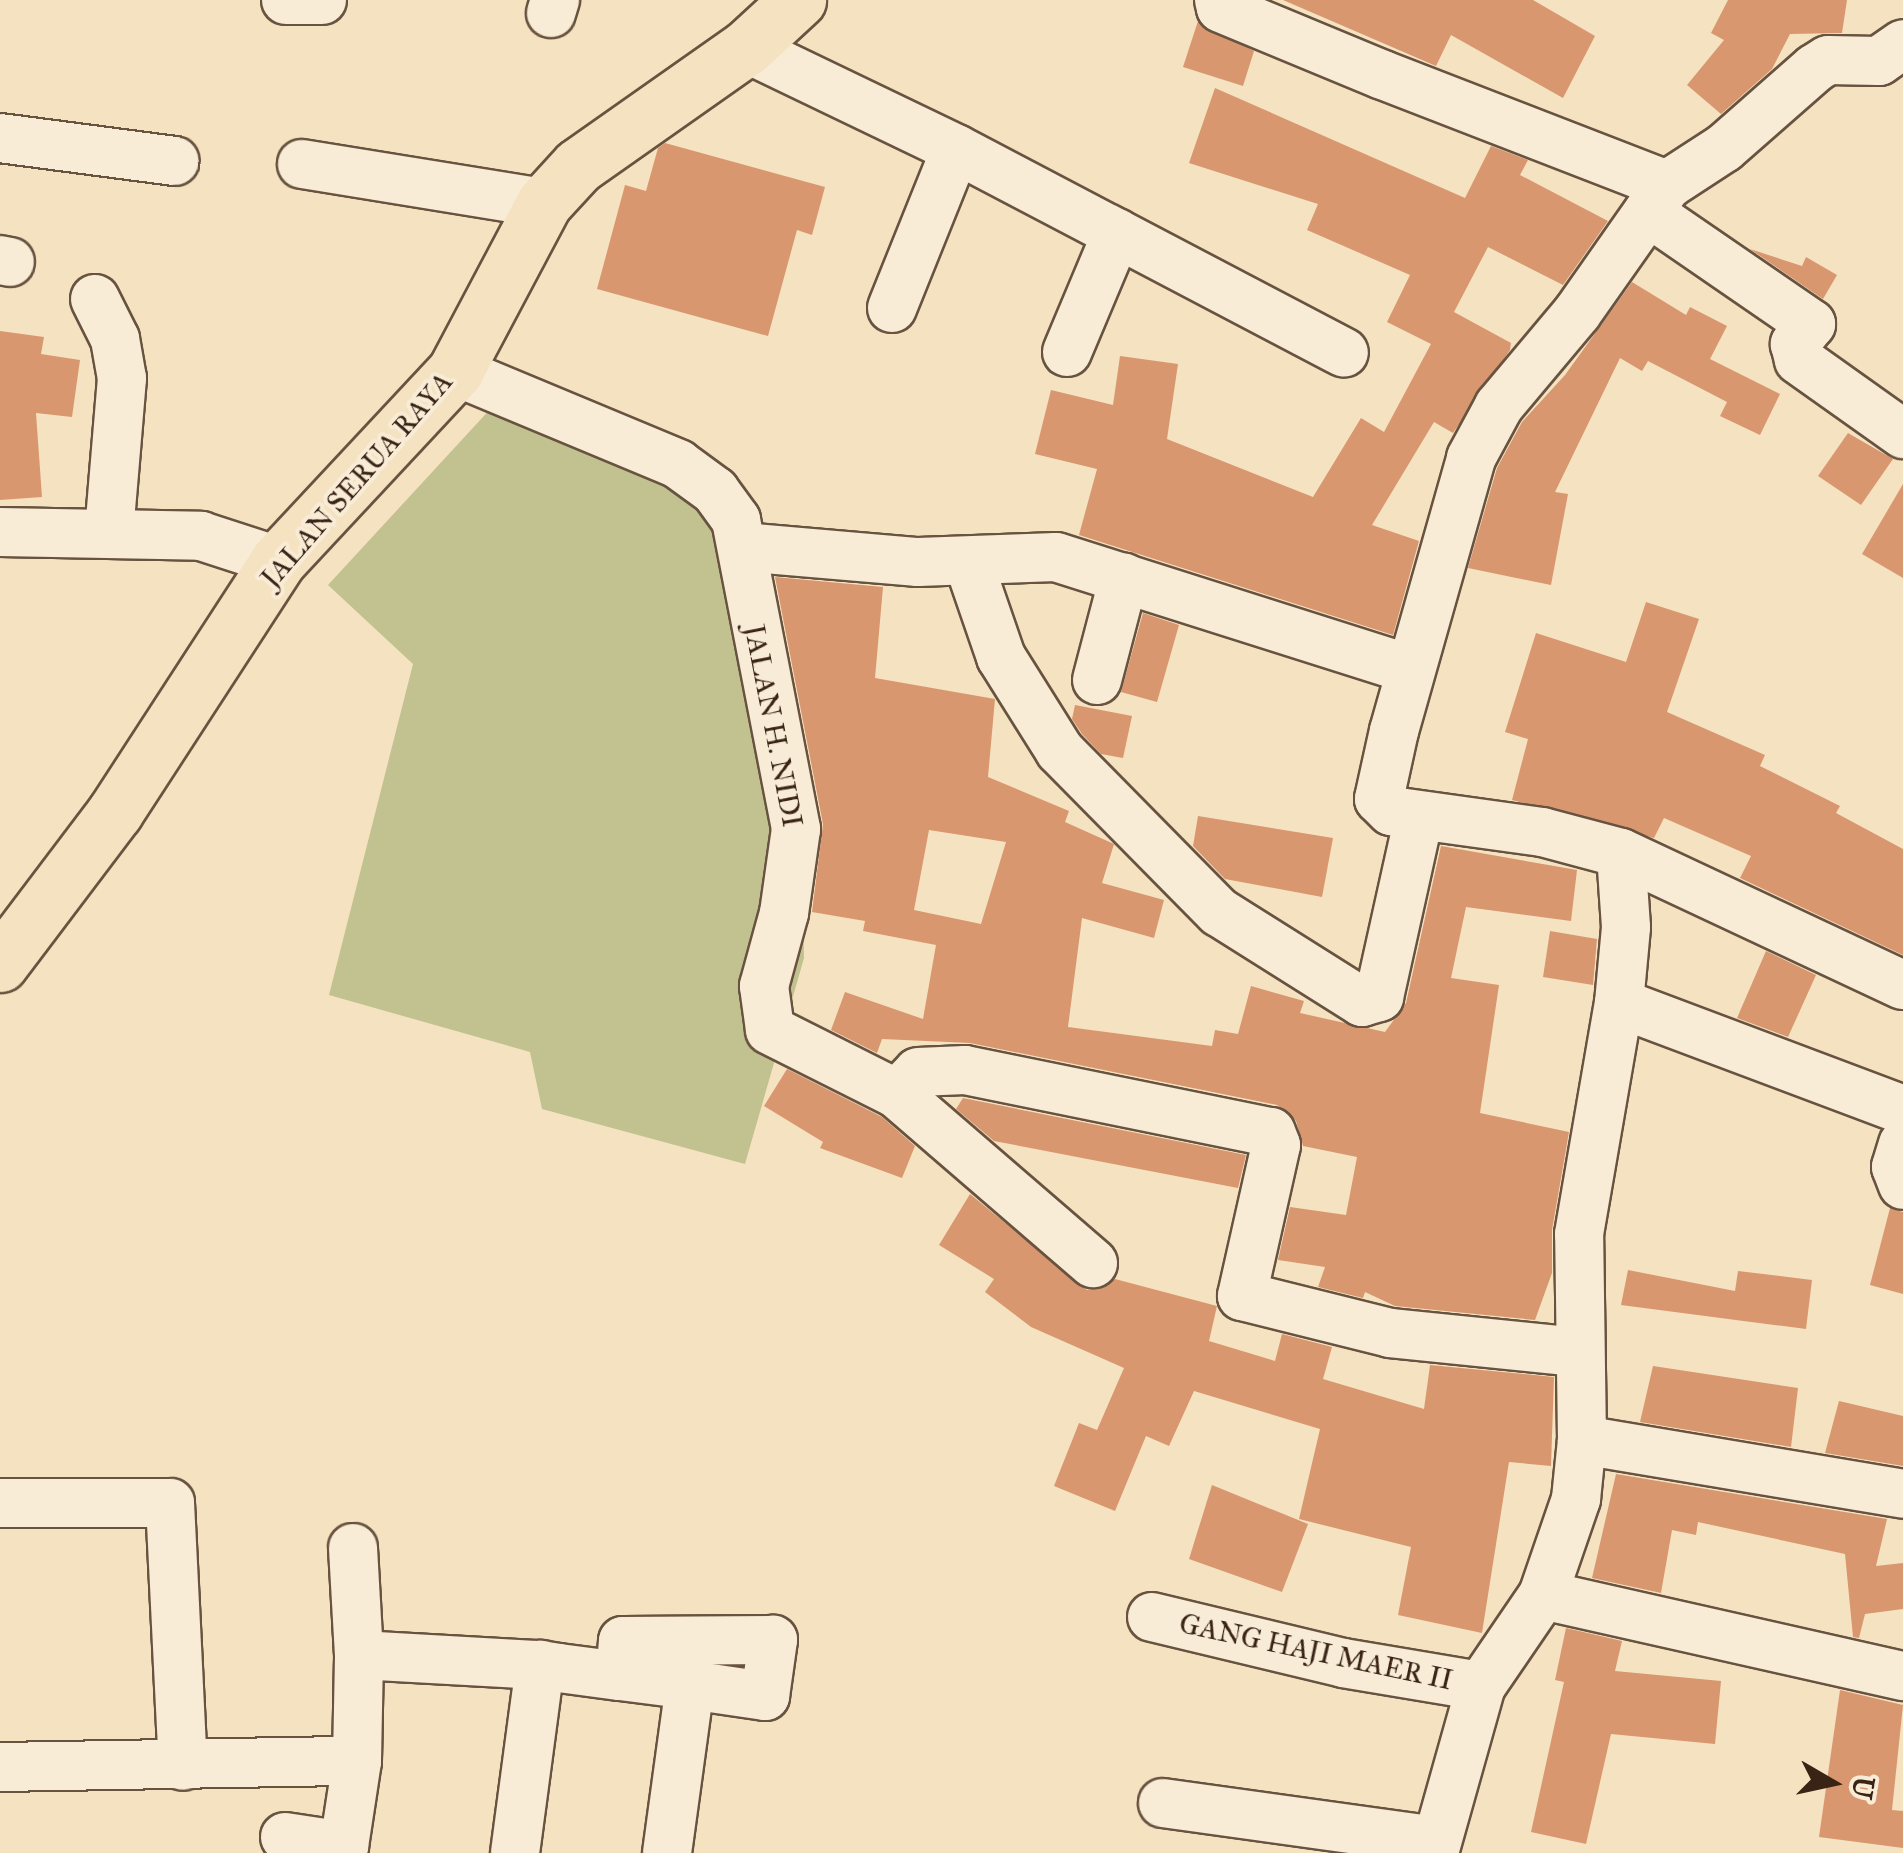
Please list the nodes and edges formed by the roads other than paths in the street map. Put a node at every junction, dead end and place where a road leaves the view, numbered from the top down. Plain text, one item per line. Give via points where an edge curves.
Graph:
1 (286, 0) edge
2 (322, 0) edge
3 (798, 0) edge
4 (1219, 0) edge
5 (1903, 44) edge
6 (746, 48) junction
7 (0, 138) edge
8 (956, 149) junction
9 (174, 161) dead end
10 (302, 164) dead end
11 (1658, 198) junction
12 (544, 203) junction
13 (1116, 233) junction
14 (96, 299) dead end
15 (892, 308) dead end
16 (1067, 352) dead end
17 (1344, 354) dead end
18 (454, 371) junction
19 (1903, 434) edge
20 (0, 532) edge
21 (109, 533) junction
22 (742, 547) junction
23 (278, 561) junction
24 (968, 562) junction
25 (1124, 577) junction
26 (1410, 669) junction
27 (1097, 680) dead end
28 (1418, 816) junction
29 (1620, 853) junction
30 (0, 964) edge
31 (1903, 985) edge
32 (1619, 1004) junction
33 (897, 1094) junction
34 (1903, 1110) edge
35 (1903, 1144) edge
36 (1903, 1185) edge
37 (1093, 1264) dead end
38 (1578, 1352) junction
39 (1582, 1440) junction
40 (1903, 1494) edge
41 (0, 1503) edge
42 (353, 1548) dead end
43 (1543, 1595) junction
44 (1152, 1617) dead end
45 (359, 1655) junction
46 (540, 1665) junction
47 (620, 1676) junction
48 (1903, 1676) edge
49 (690, 1685) junction
50 (1481, 1686) junction
51 (0, 1728) edge
52 (356, 1761) junction
53 (183, 1766) junction
54 (298, 1767) junction
55 (0, 1768) edge
56 (1163, 1803) dead end
57 (283, 1845) edge
58 (1435, 1847) edge
59 (515, 1853) edge
60 (666, 1853) edge

1 - 2 street
3 - 6 main road, JALAN SERUA RAYA
4 - 11 street via 1221,8
5 - 11 street via 1880,61 1828,60 1815,68
6 - 8 street
6 - 12 main road, JALAN SERUA RAYA via 578,166
7 - 9 street
8 - 13 street
8 - 15 street
10 - 12 street
11 - 19 street via 1811,324 1796,344 1799,360
11 - 26 street via 1482,434
12 - 18 main road, JALAN SERUA RAYA
13 - 16 street
13 - 17 street
14 - 21 street via 115,339 122,378
18 - 22 street, JALAN H. NIDI via 678,464 715,491 736,520
18 - 23 main road, JALAN SERUA RAYA
20 - 21 street
21 - 23 street via 201,536
22 - 24 street
22 - 33 street, JALAN H. NIDI via 755,642 796,829 784,913 764,986 765,1016 778,1037
23 - 30 main road, JALAN SERUA RAYA via 115,812
24 - 25 street via 1056,557
24 - 28 street via 1001,657 1060,751 1219,912 1362,1002 1379,997
25 - 26 street
25 - 27 street
26 - 28 street via 1380,799 1391,811
28 - 29 street via 1542,832
29 - 31 street
29 - 32 street via 1626,928
32 - 34 street
32 - 38 street via 1579,1234
33 - 37 street, JALAN H. NIDI
33 - 38 street via 918,1072 964,1070 1271,1132 1276,1145 1242,1296 1390,1333
35 - 36 street via 1896,1167
38 - 39 street
39 - 40 street
39 - 43 street via 1566,1544
41 - 53 street via 170,1502
42 - 45 street
43 - 48 street
43 - 50 street
44 - 50 street, GANG HAJI MAER II via 1360,1667
45 - 46 street
45 - 52 street
46 - 47 street
46 - 59 street
47 - 49 street
47 - 49 street via 622,1641 773,1640 765,1696
49 - 60 street
50 - 58 street
51 - 55 street
52 - 54 street
52 - 57 street via 344,1846
53 - 54 street
53 - 55 street
54 - 57 street
56 - 58 street

